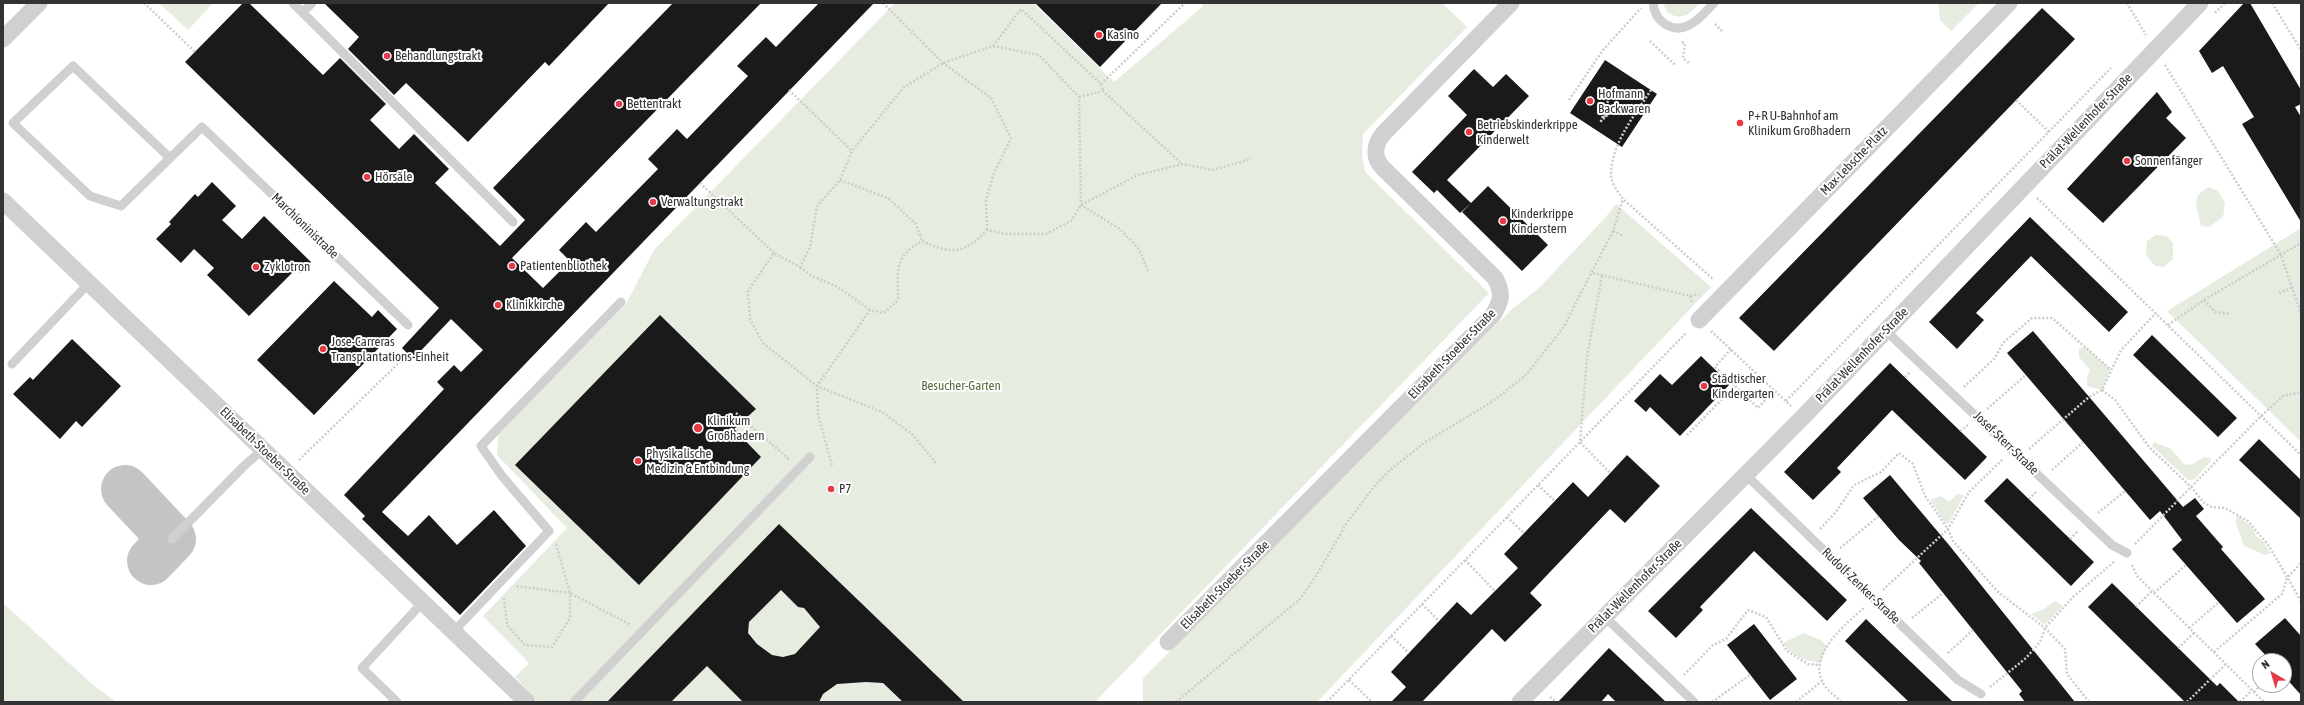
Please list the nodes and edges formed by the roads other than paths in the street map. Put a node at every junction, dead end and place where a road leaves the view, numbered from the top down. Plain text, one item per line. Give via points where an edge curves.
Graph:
1 (39, 3) edge
2 (293, 3) edge
3 (312, 3) edge
4 (1511, 3) edge
5 (1653, 3) edge
6 (1714, 3) edge
7 (2009, 3) edge
8 (2200, 3) edge
9 (303, 12) junction
10 (3, 39) edge
11 (170, 158) junction
12 (3, 201) edge
13 (513, 222) dead end
14 (89, 283) junction
15 (621, 302) dead end
16 (1699, 320) road end
17 (408, 325) dead end
18 (1886, 331) junction
19 (12, 364) dead end
20 (263, 449) junction
21 (810, 457) dead end
22 (1745, 474) junction
23 (172, 539) dead end
24 (2127, 553) road end
25 (423, 602) junction
26 (1604, 616) junction
27 (454, 632) junction
28 (1168, 642) dead end
29 (1981, 694) dead end
30 (397, 702) edge
31 (527, 702) edge
32 (574, 702) edge
33 (1520, 702) edge
34 (1694, 702) edge

1 - 10 street
2 - 9 lane
3 - 9 lane
4 - 28 street, Elisabeth-Stoeber-Straße via 1381,136 1377,142 1376,153 1383,168 1495,278 1502,291 1501,303 1493,315
5 - 6 lane via 1658,19 1666,25 1678,28 1695,23
7 - 16 street, Max-Lebsche-Platz
8 - 18 street, Prälat-Wellenhofer-Straße
9 - 13 lane
11 - 11 lane via 73,66 13,123 90,196 121,206
11 - 17 lane, Marchioninistraße via 202,126
12 - 14 street, Elisabeth-Stoeber-Straße
14 - 19 lane
14 - 20 street, Elisabeth-Stoeber-Straße
15 - 27 lane via 481,446 502,476 549,531
18 - 22 street, Prälat-Wellenhofer-Straße
18 - 24 lane, Josef-Sterr-Straße via 2087,522 2112,545
20 - 23 lane
20 - 25 street, Elisabeth-Stoeber-Straße
21 - 32 lane
22 - 26 street, Prälat-Wellenhofer-Straße
22 - 29 lane, Rudolf-Zenker-Straße via 1958,680
25 - 27 street, Elisabeth-Stoeber-Straße
25 - 30 lane via 362,668
26 - 33 street, Prälat-Wellenhofer-Straße
26 - 34 lane
27 - 31 street, Elisabeth-Stoeber-Straße

